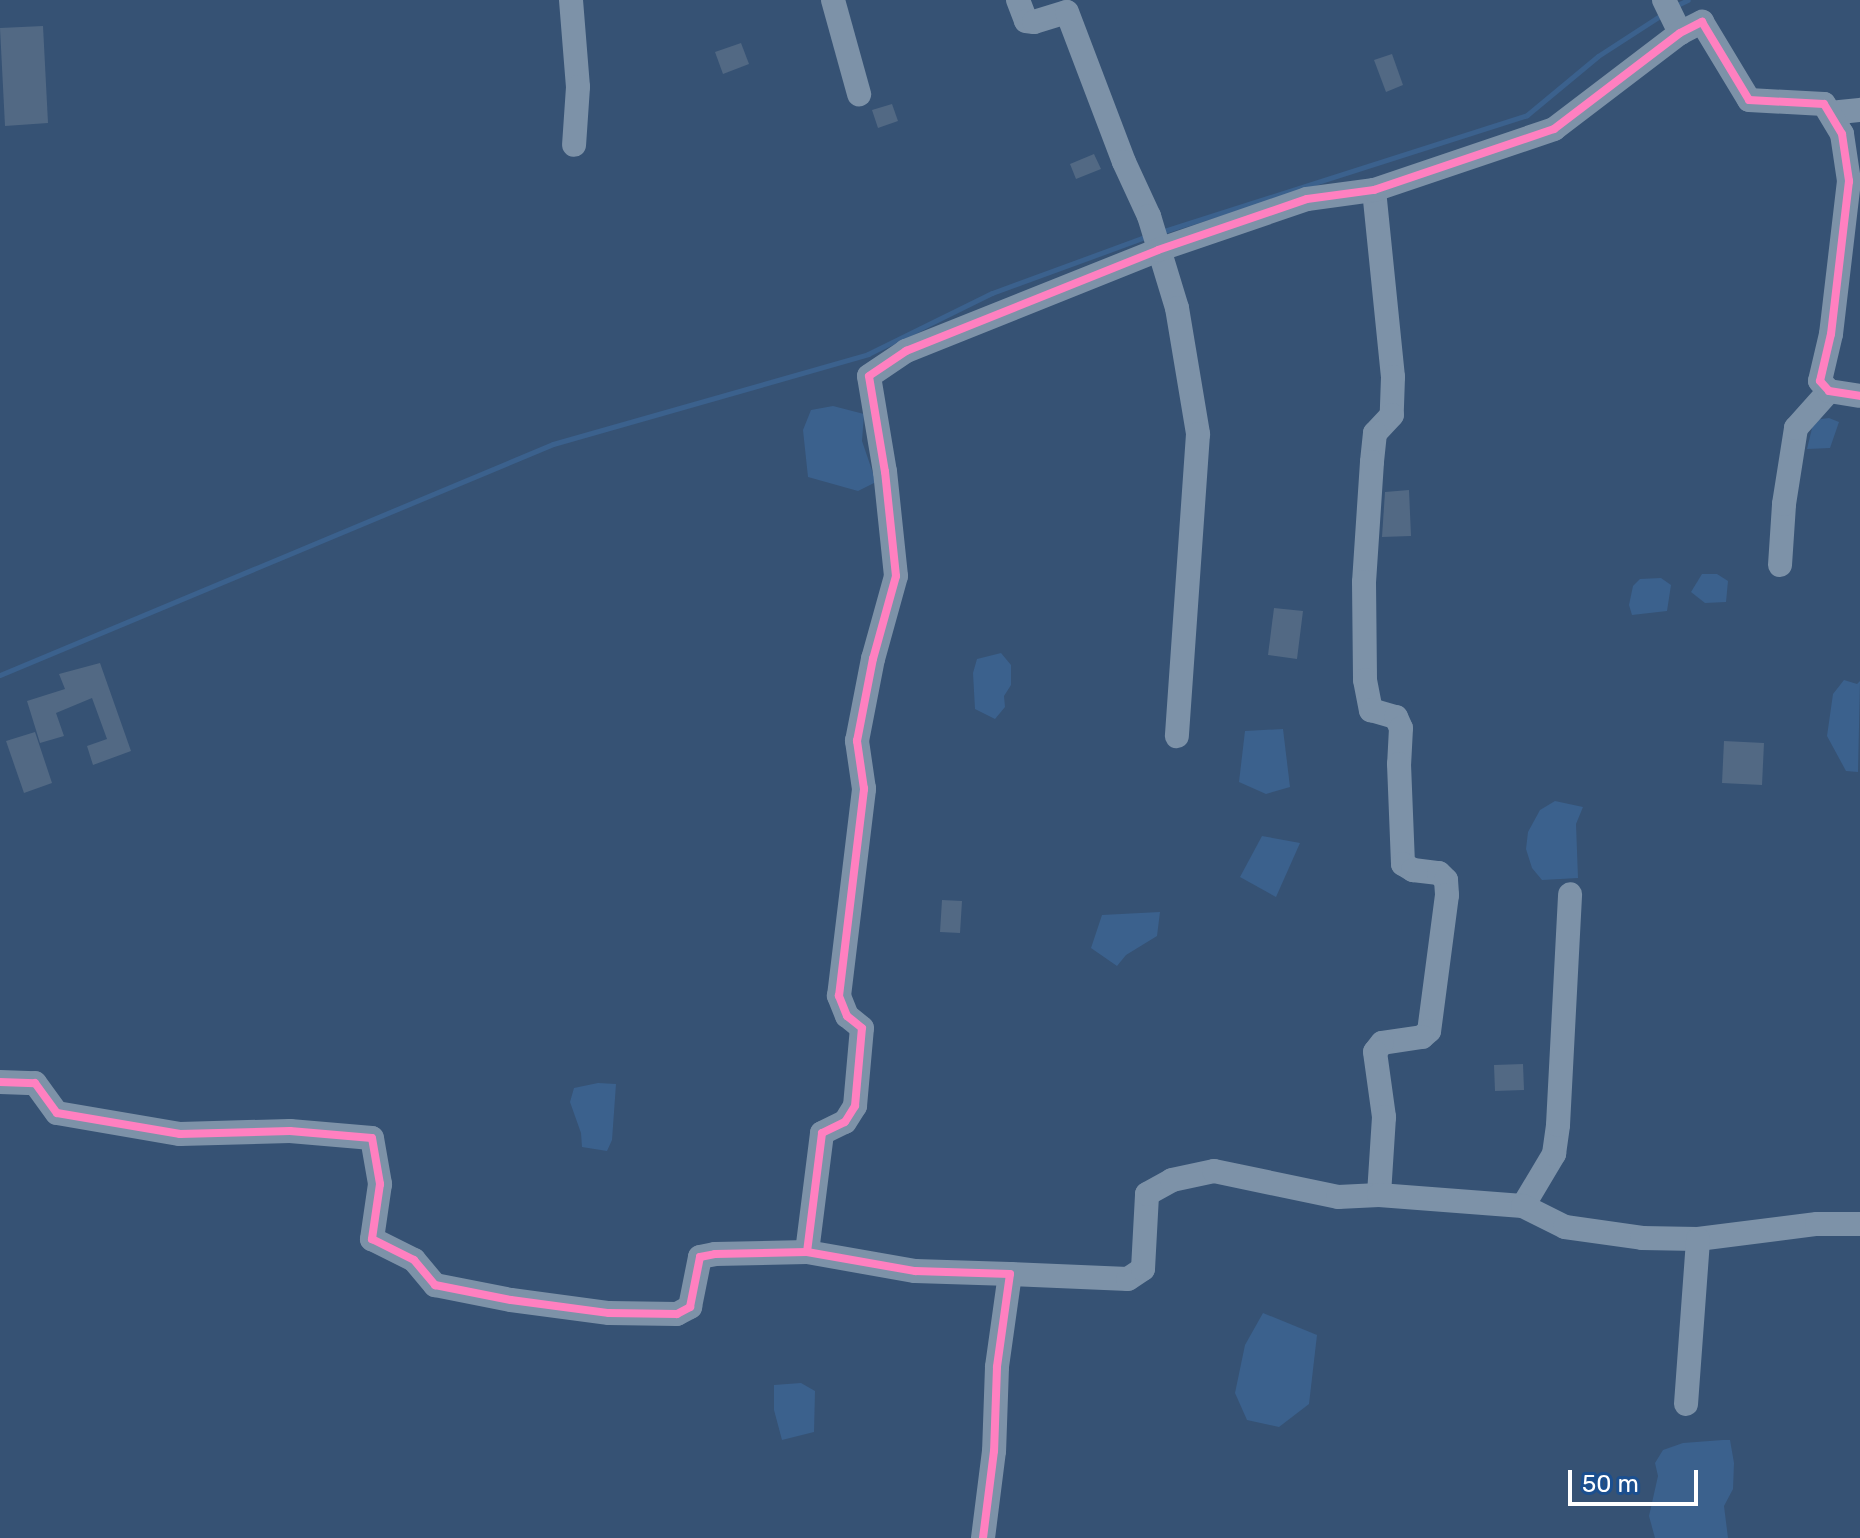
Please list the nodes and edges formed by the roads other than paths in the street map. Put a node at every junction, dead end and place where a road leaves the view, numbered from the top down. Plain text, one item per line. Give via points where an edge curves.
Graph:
1 (571, 0) edge
2 (833, 0) edge
3 (1018, 0) edge
4 (1664, 0) edge
5 (1680, 33) junction
6 (859, 94) dead end
7 (1860, 110) edge
8 (1830, 113) junction
9 (574, 145) dead end
10 (1374, 190) junction
11 (1155, 240) junction
12 (1829, 391) junction
13 (1860, 396) edge
14 (1780, 565) dead end
15 (1177, 736) dead end
16 (1570, 894) dead end
17 (0, 1082) edge
18 (1379, 1195) junction
19 (1523, 1206) junction
20 (1860, 1224) edge
21 (1698, 1239) junction
22 (807, 1252) junction
23 (1010, 1274) junction
24 (1686, 1404) dead end
25 (983, 1538) edge

1 - 9 street via 578,87
2 - 6 street
3 - 11 street via 1026,21 1067,12
4 - 5 street
5 - 8 street via 1702,22 1749,100 1824,104
5 - 10 street via 1554,129
7 - 8 street
8 - 12 street via 1842,134 1849,181 1831,334 1820,381
10 - 11 street via 1307,199
10 - 18 street via 1393,390 1392,415 1375,433 1372,462 1364,582 1365,680 1371,710 1396,717 1401,728 1403,864 1439,873 1446,880 1447,895 1429,1031 1422,1037 1382,1043 1375,1052 1384,1117
11 - 15 street via 1177,308 1198,434
11 - 22 street via 906,351 869,376 896,576 857,741 864,789 839,996 847,1016 862,1028 855,1106 845,1122 822,1133
12 - 13 street
12 - 14 street via 1796,428
16 - 19 street via 1554,1154
17 - 22 street via 35,1083 57,1113 180,1134 290,1131 372,1138 380,1184 372,1239 414,1260 435,1285 609,1313 677,1314 690,1307 700,1257
18 - 19 street
18 - 23 street via 1338,1197 1214,1171 1172,1180 1147,1194 1143,1269 1128,1279
19 - 21 street via 1565,1227 1642,1238
20 - 21 street
21 - 24 street
22 - 23 street via 915,1271
23 - 25 street

